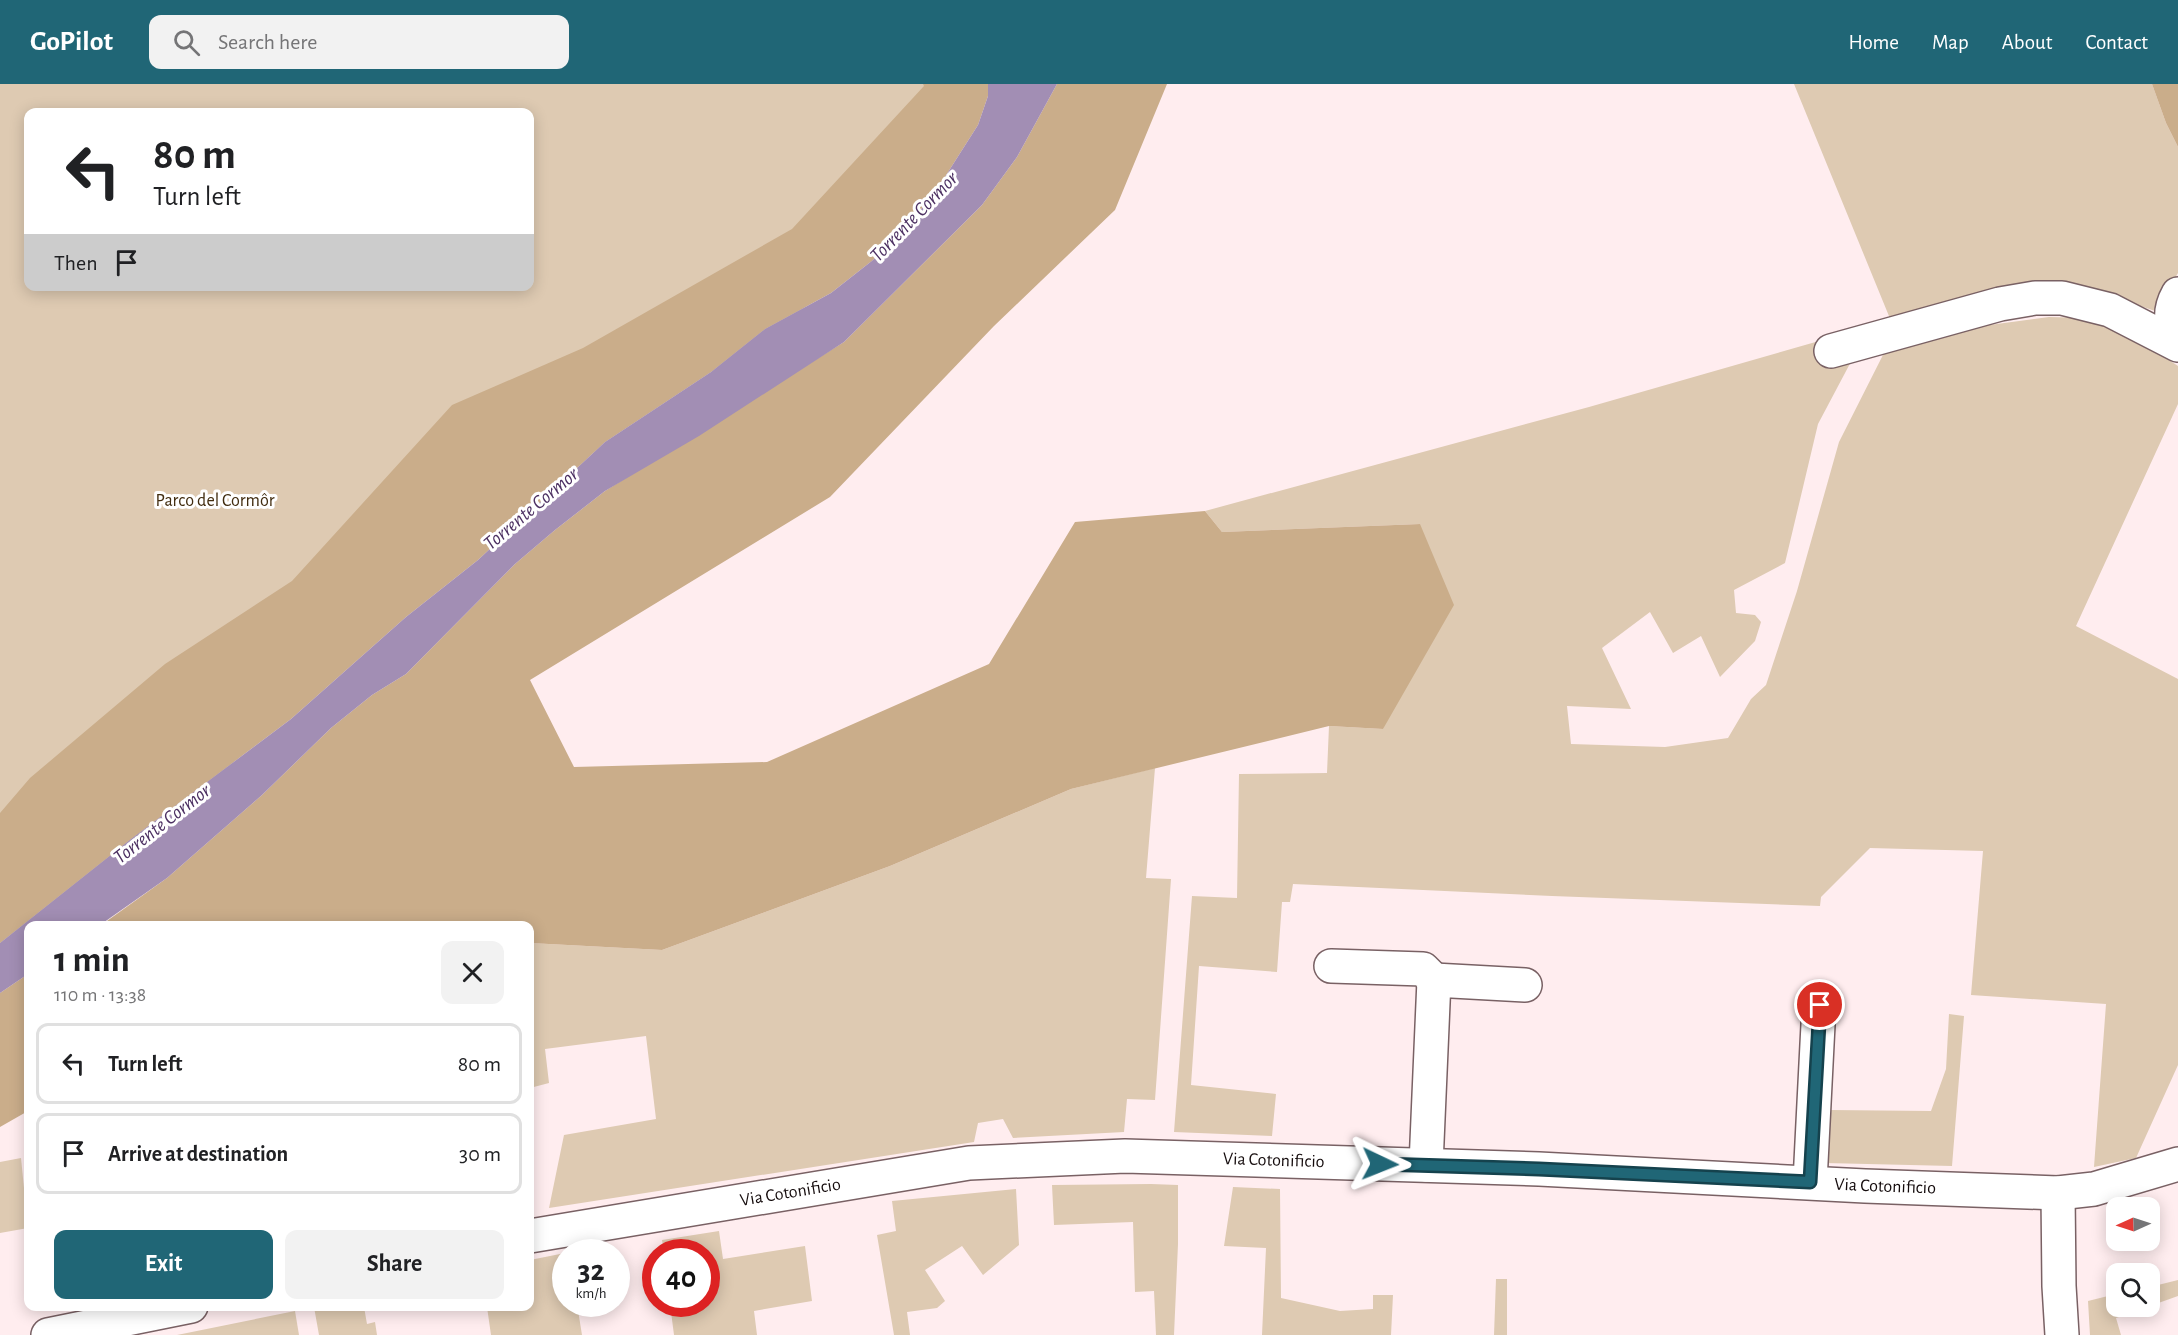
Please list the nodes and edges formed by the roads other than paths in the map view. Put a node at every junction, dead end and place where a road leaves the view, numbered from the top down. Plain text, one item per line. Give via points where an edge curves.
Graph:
1 (2178, 294) edge
2 (2178, 339) edge
3 (2178, 345) edge
4 (1831, 351) dead end
5 (1331, 966) dead end
6 (1434, 980) junction
7 (1525, 985) dead end
8 (1820, 1005) dead end
9 (2178, 1164) edge
10 (1426, 1165) junction
11 (1810, 1182) junction
12 (2058, 1192) junction
13 (534, 1235) edge
14 (166, 1311) edge
15 (48, 1335) edge
16 (2062, 1335) edge

1 - 2 street via 2171,315
3 - 4 street via 2102,308 2062,298 2035,298
5 - 6 street via 1423,969
6 - 7 street
6 - 10 street
8 - 11 street
9 - 12 street, Via Cotonificio via 2094,1189
10 - 11 street, Via Cotonificio
10 - 13 street, Via Cotonificio via 1125,1156 969,1163
11 - 12 street, Via Cotonificio
12 - 16 street
14 - 15 street

